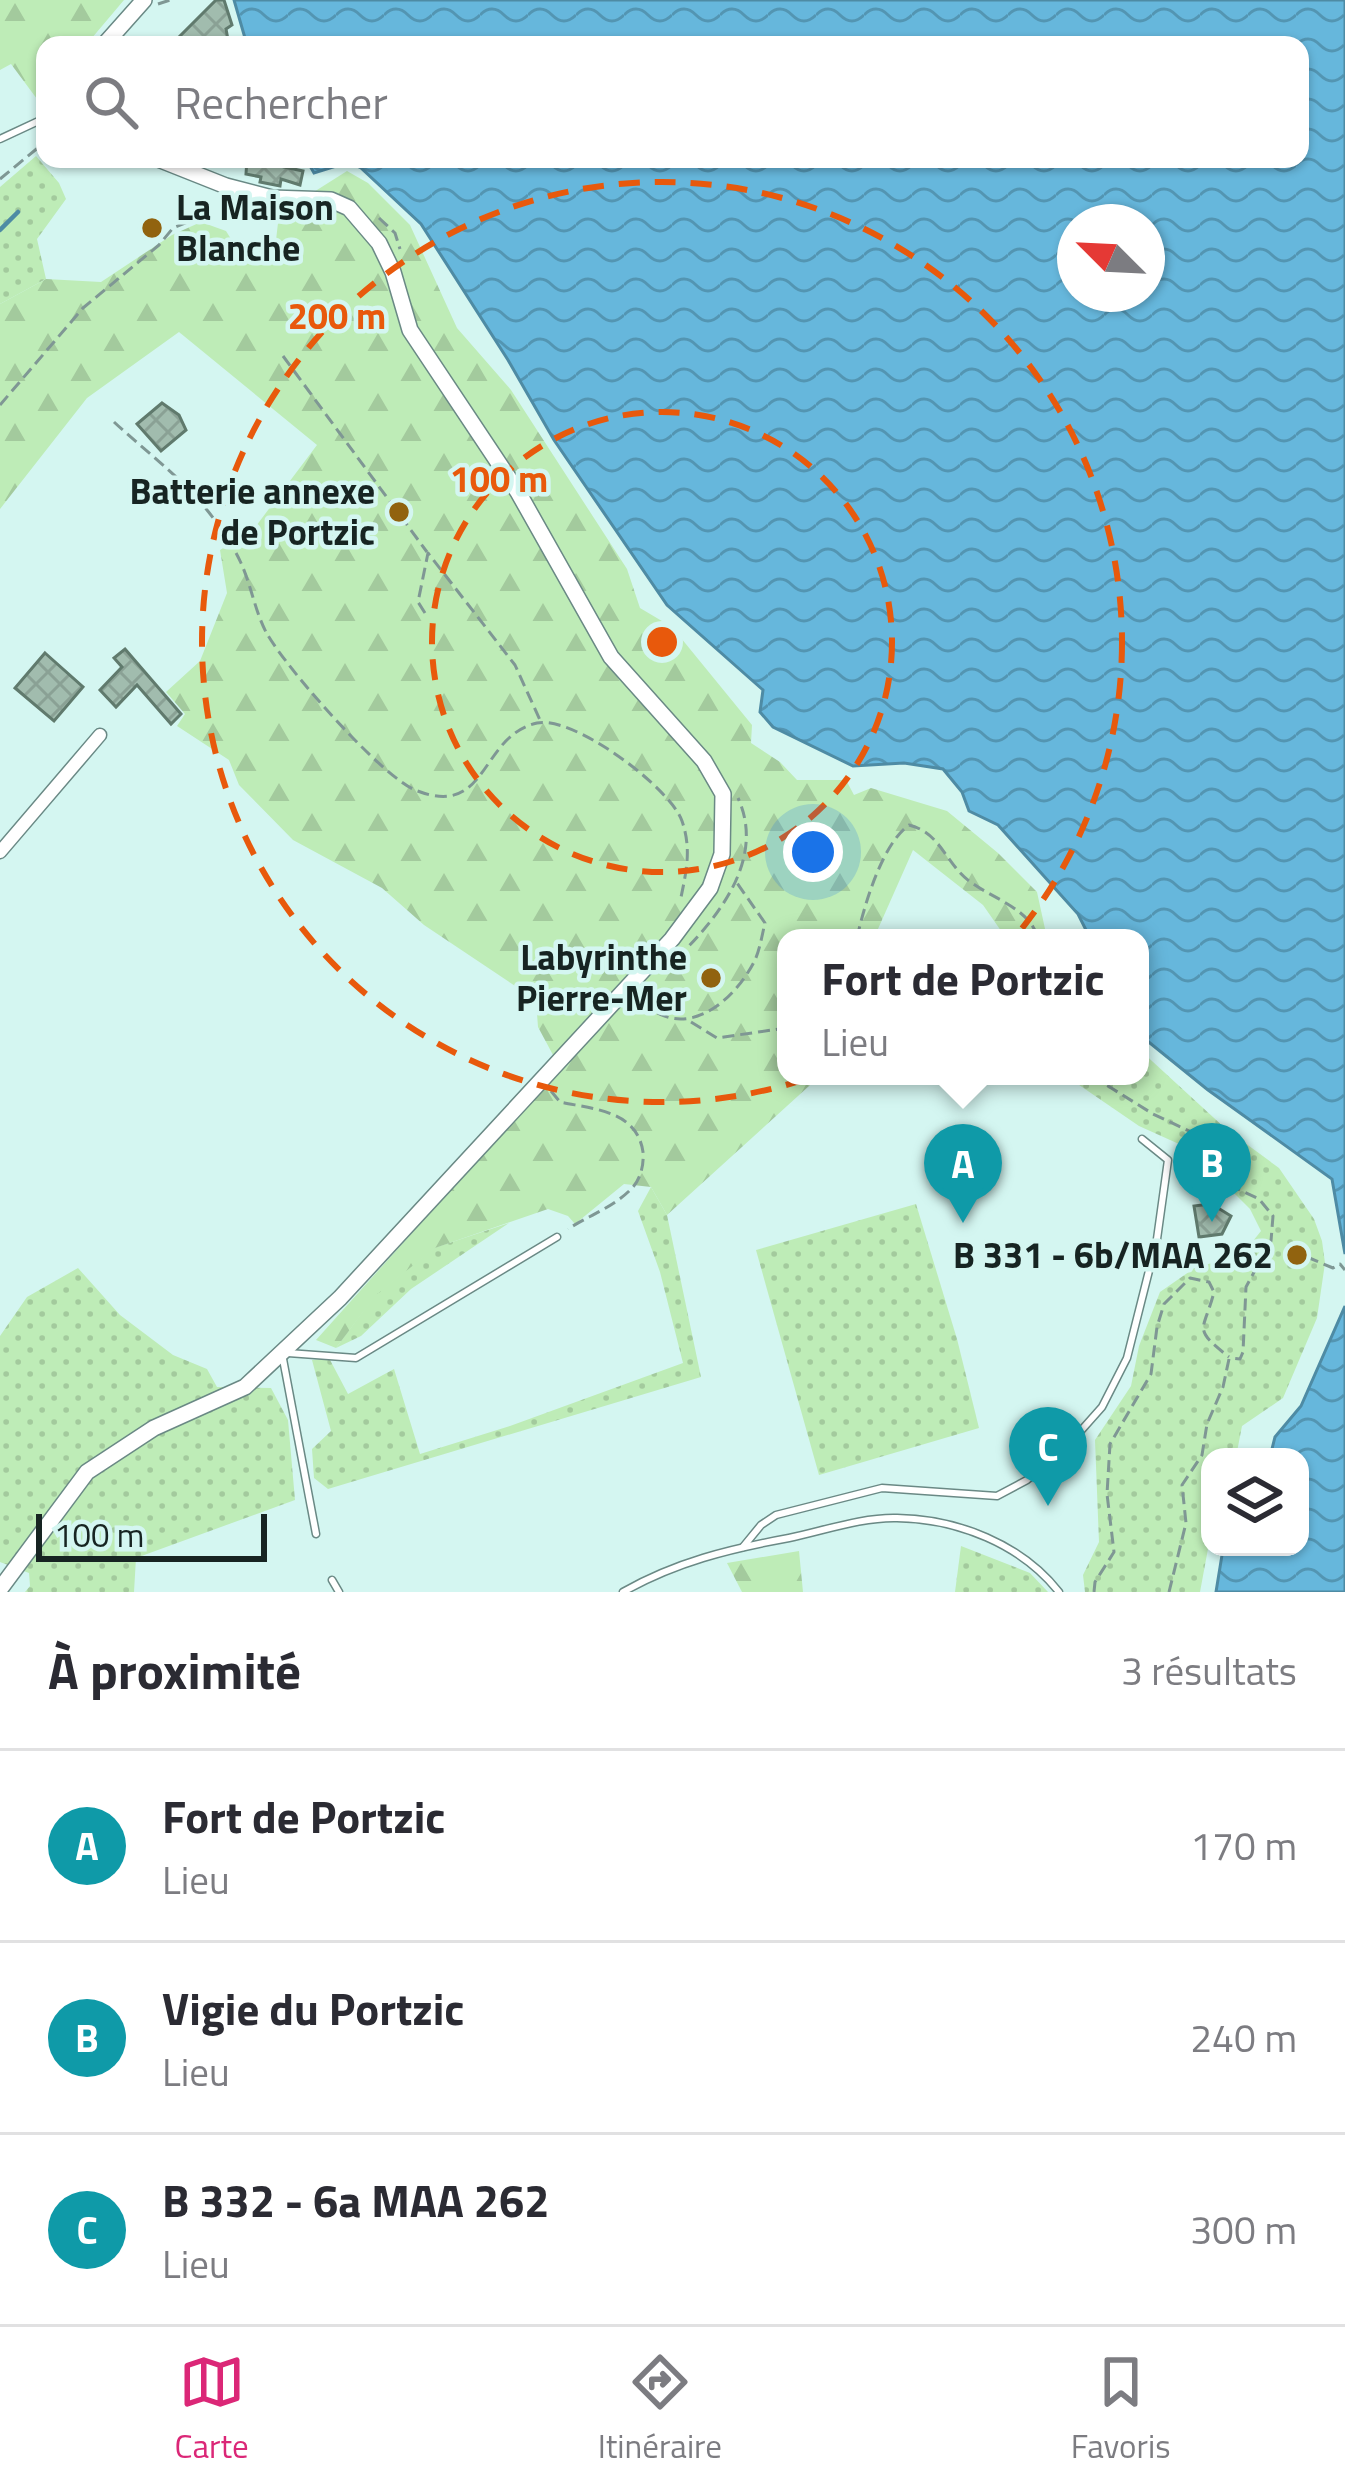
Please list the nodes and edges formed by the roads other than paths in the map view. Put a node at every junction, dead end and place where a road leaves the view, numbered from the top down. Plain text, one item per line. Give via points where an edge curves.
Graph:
1 (150, 2) edge
2 (114, 36) edge
3 (36, 122) edge
4 (0, 140) edge
5 (180, 168) edge
6 (100, 735) dead end
7 (0, 852) edge
8 (1142, 1139) dead end
9 (557, 1237) road end
10 (281, 1352) junction
11 (316, 1534) dead end
12 (742, 1547) junction
13 (332, 1580) dead end
14 (0, 1589) edge
15 (339, 1592) edge
16 (623, 1592) edge
17 (1059, 1592) edge

1 - 2 street
3 - 4 lane
5 - 10 street via 272,198 331,200 365,223 393,272 410,330 518,492 611,657 704,761 722,794 725,825 710,888 672,939
6 - 7 street
8 - 12 lane via 1168,1160 1157,1238 1127,1358 1077,1438 997,1496 882,1488 776,1515
9 - 10 lane via 356,1358
10 - 11 lane
10 - 14 street via 244,1387 154,1428 87,1472
12 - 16 lane via 686,1561
12 - 17 lane via 893,1518 930,1521 1001,1544
13 - 15 lane

